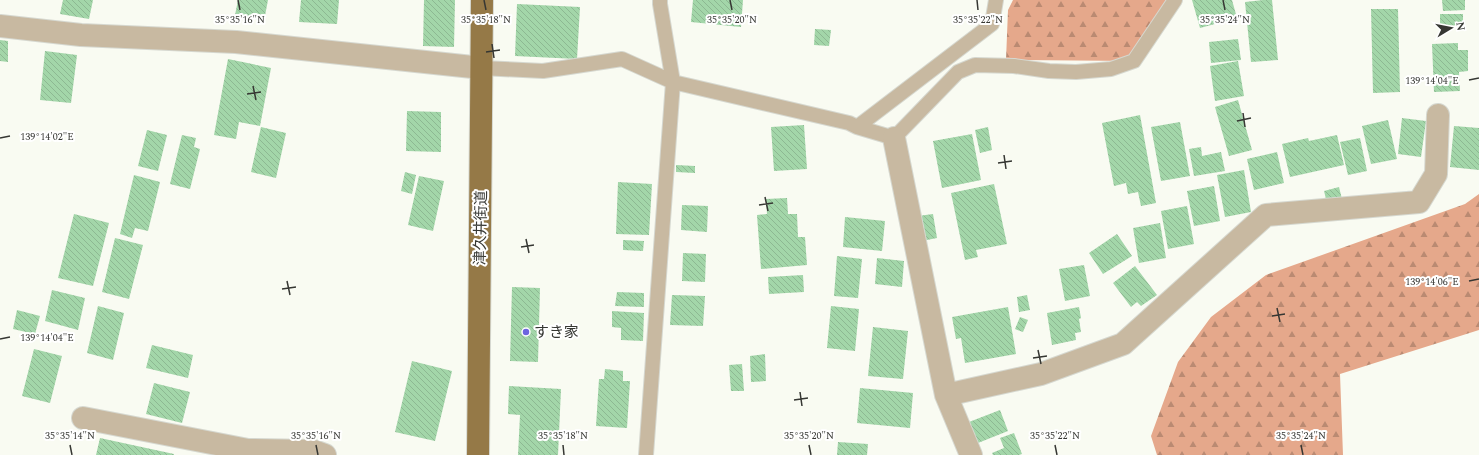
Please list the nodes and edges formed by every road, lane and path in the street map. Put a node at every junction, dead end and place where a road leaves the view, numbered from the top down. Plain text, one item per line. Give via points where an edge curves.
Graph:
1 (482, 0) edge
2 (660, 0) edge
3 (996, 0) edge
4 (1174, 0) edge
5 (0, 26) edge
6 (482, 68) junction
7 (673, 82) junction
8 (1438, 115) dead end
9 (858, 127) junction
10 (894, 138) junction
11 (946, 395) junction
12 (84, 418) dead end
13 (325, 455) edge
14 (478, 455) edge
15 (646, 455) edge
16 (971, 455) edge

1 - 6 highway, 津久井街道
2 - 7 lane
3 - 9 lane via 992,24
4 - 10 lane via 1134,61 1111,70 1076,72 975,64 958,72
5 - 6 street via 81,35 236,42
6 - 7 lane via 543,71 622,59
6 - 14 highway, 津久井街道
7 - 9 lane
7 - 15 lane
8 - 11 street via 1436,174 1419,202 1266,215 1123,344 1041,374
9 - 10 lane
10 - 11 street
11 - 16 street
12 - 13 street via 248,450 314,451

